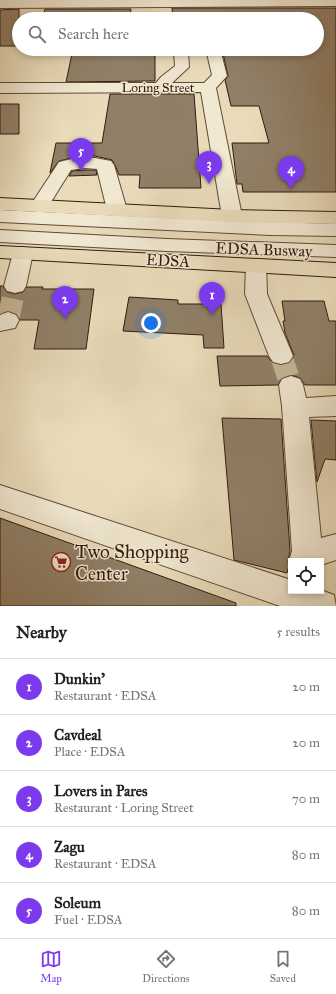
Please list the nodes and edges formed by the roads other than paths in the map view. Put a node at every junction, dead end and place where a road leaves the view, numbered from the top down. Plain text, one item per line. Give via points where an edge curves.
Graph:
1 (118, 2) edge
2 (336, 2) edge
3 (0, 4) edge
4 (209, 5) edge
5 (181, 56) edge
6 (215, 56) edge
7 (208, 86) junction
8 (161, 87) junction
9 (0, 88) edge
10 (0, 204) edge
11 (38, 206) junction
12 (117, 210) junction
13 (0, 216) edge
14 (232, 216) junction
15 (336, 218) edge
16 (336, 230) edge
17 (0, 236) edge
18 (336, 251) edge
19 (0, 252) edge
20 (23, 253) junction
21 (256, 265) junction
22 (336, 270) edge
23 (15, 286) tunnel mouth
24 (281, 356) tunnel mouth
25 (336, 406) edge
26 (0, 497) edge
27 (336, 547) edge
28 (306, 556) edge
29 (288, 591) edge
30 (296, 594) edge
31 (323, 606) edge

1 - 3 street
1 - 4 street
2 - 4 street
5 - 8 street via 182,66
6 - 7 street via 220,76
7 - 8 street, Loring Street
7 - 14 street, Loring Street
8 - 9 street, Loring Street
10 - 11 highway
11 - 12 highway
11 - 12 street via 66,166 92,163 105,165
12 - 14 highway
13 - 16 street, EDSA Busway
14 - 15 highway
17 - 18 street, EDSA Busway
19 - 20 highway, EDSA
20 - 21 highway, EDSA
20 - 23 street
21 - 22 highway, EDSA
21 - 24 street via 256,294
25 - 28 street via 303,408 293,396
26 - 29 street
27 - 28 street
30 - 31 street

